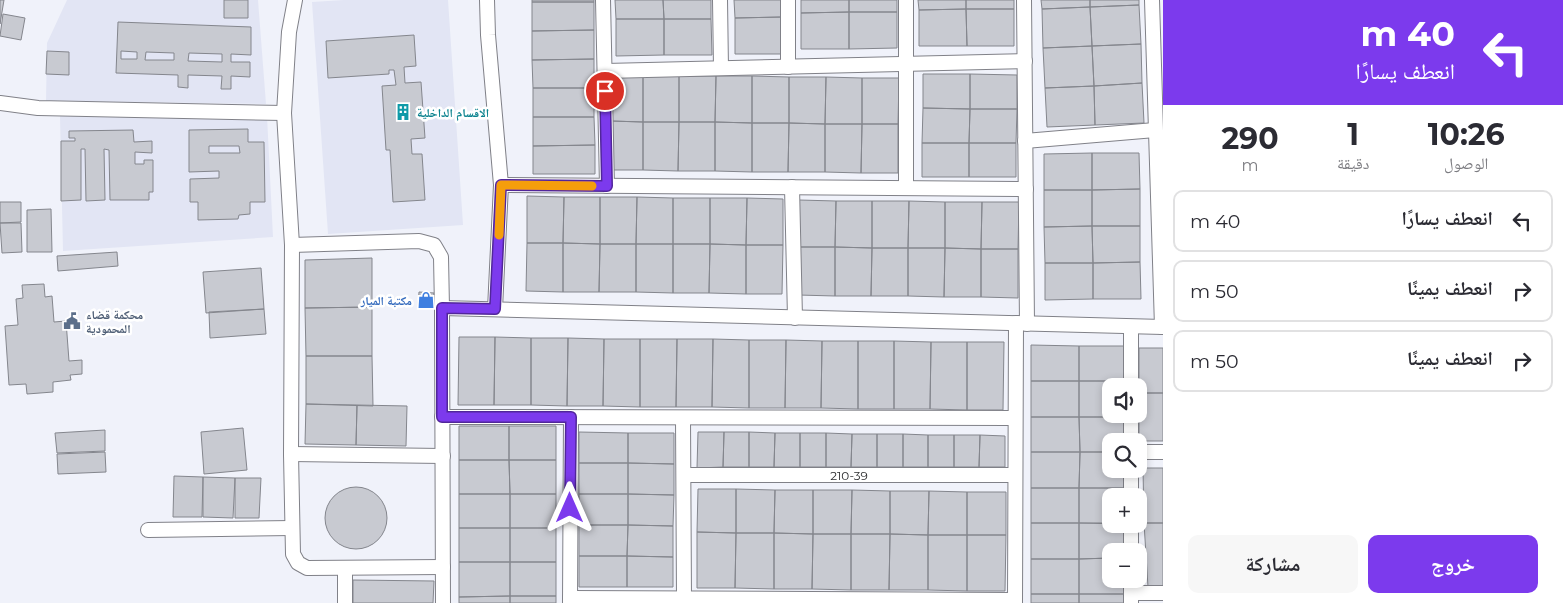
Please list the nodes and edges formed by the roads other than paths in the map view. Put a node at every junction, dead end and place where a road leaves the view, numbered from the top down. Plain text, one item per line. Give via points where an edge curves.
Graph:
1 (294, 0) edge
2 (487, 0) edge
3 (603, 0) edge
4 (720, 0) edge
5 (788, 0) edge
6 (906, 0) edge
7 (1024, 0) edge
8 (1152, 0) edge
9 (1025, 61) junction
10 (906, 64) junction
11 (788, 66) junction
12 (721, 68) junction
13 (604, 72) junction
14 (0, 104) edge
15 (1159, 107) edge
16 (284, 112) junction
17 (1155, 130) junction
18 (1025, 141) junction
19 (501, 185) junction
20 (607, 186) junction
21 (792, 187) junction
22 (906, 188) junction
23 (1026, 189) junction
24 (1161, 219) edge
25 (292, 245) junction
26 (442, 308) junction
27 (495, 309) junction
28 (795, 318) junction
29 (1022, 324) junction
30 (1131, 326) junction
31 (1162, 327) edge
32 (1131, 378) edge
33 (442, 417) junction
34 (571, 417) junction
35 (684, 418) junction
36 (1015, 418) junction
37 (1147, 452) edge
38 (1163, 452) edge
39 (291, 454) junction
40 (443, 456) junction
41 (684, 475) junction
42 (1015, 476) junction
43 (292, 528) junction
44 (148, 530) dead end
45 (443, 567) junction
46 (345, 568) junction
47 (1163, 593) edge
48 (684, 598) junction
49 (1131, 598) edge
50 (570, 600) edge
51 (1015, 602) edge
52 (345, 603) edge
53 (443, 603) edge

1 - 16 street
2 - 19 street
3 - 13 street
4 - 12 street
5 - 11 street
6 - 10 street
7 - 9 street
8 - 15 street
9 - 10 street
9 - 18 street
10 - 11 street
10 - 22 street
11 - 12 street
12 - 13 street
13 - 20 street
14 - 16 street via 38,108
15 - 17 street
16 - 25 street
17 - 18 street
17 - 24 street
18 - 23 street
19 - 20 street
19 - 27 street
20 - 21 street
21 - 22 street
21 - 28 street
22 - 23 street
23 - 29 street
24 - 31 street
25 - 26 street via 419,241 434,245 441,256
25 - 39 street
26 - 27 street
26 - 33 street
27 - 28 street
28 - 29 street
29 - 30 street
29 - 36 street
30 - 31 street
30 - 32 street
33 - 34 street
33 - 40 street
34 - 35 street
34 - 50 street
35 - 36 street
35 - 41 street
36 - 42 street
37 - 38 street
39 - 40 street
39 - 43 street
40 - 45 street
41 - 42 street, 210-39
41 - 48 street
42 - 51 street
43 - 44 street
43 - 46 street via 293,554 298,563 307,568
45 - 46 street
45 - 53 street
46 - 52 street
47 - 49 street
48 - 50 street
48 - 51 street

